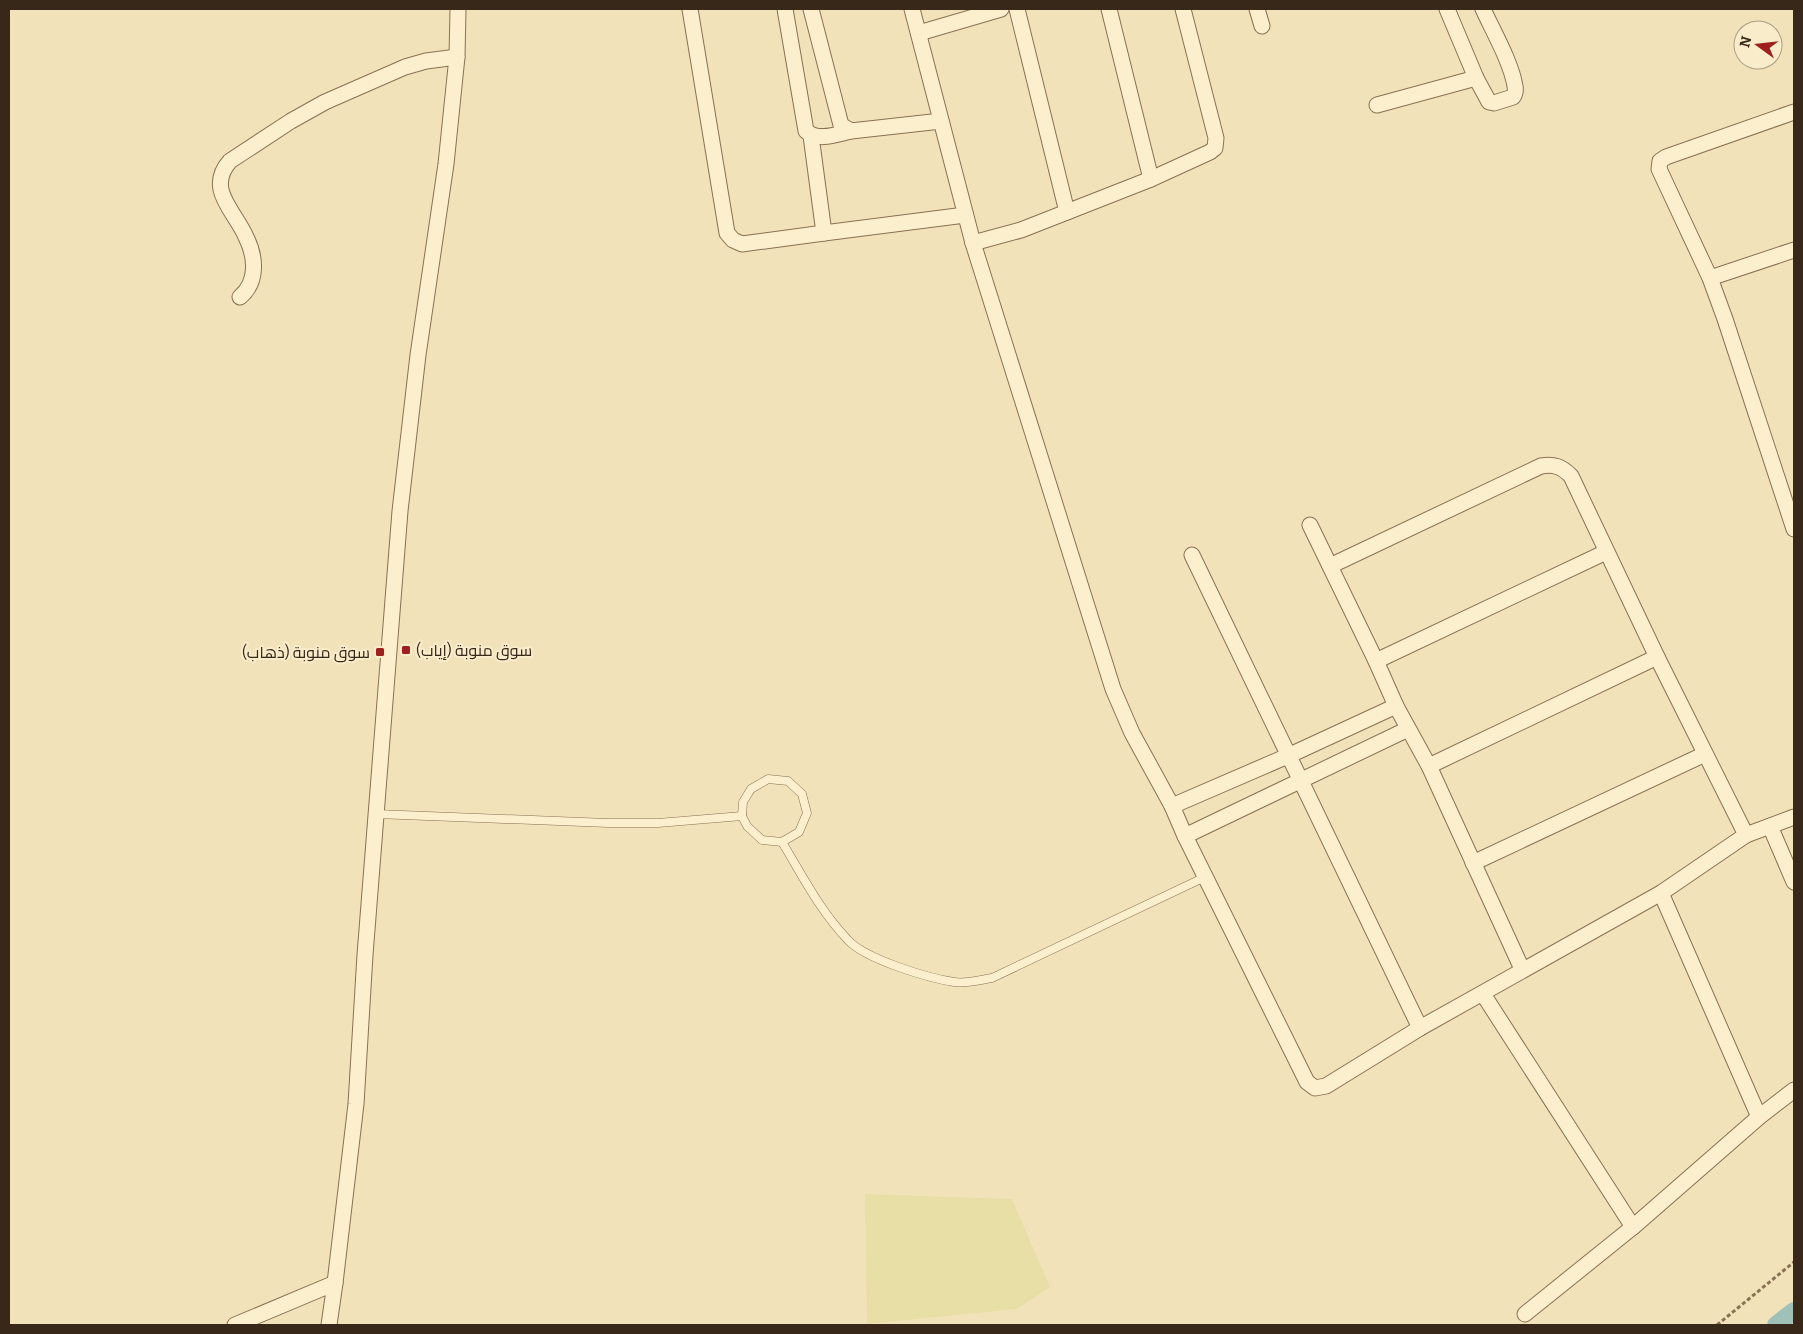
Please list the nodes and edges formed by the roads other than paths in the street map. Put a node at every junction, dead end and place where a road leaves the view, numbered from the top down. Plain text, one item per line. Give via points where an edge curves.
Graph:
1 (458, 9) edge
2 (690, 9) edge
3 (785, 9) edge
4 (811, 9) edge
5 (912, 9) edge
6 (1001, 9) edge
7 (1017, 9) edge
8 (1109, 9) edge
9 (1183, 9) edge
10 (1257, 9) edge
11 (1447, 9) edge
12 (1483, 9) edge
13 (1262, 26) dead end
14 (919, 33) junction
15 (457, 57) junction
16 (1476, 78) junction
17 (1377, 105) dead end
18 (1794, 112) edge
19 (941, 121) junction
20 (851, 131) junction
21 (811, 136) junction
22 (1151, 179) junction
23 (1067, 212) junction
24 (966, 215) junction
25 (824, 233) junction
26 (973, 243) junction
27 (1794, 250) edge
28 (1710, 278) junction
29 (240, 297) dead end
30 (1310, 525) dead end
31 (1794, 530) edge
32 (1606, 552) junction
33 (1192, 555) dead end
34 (1330, 566) junction
35 (1657, 657) junction
36 (1376, 661) junction
37 (1396, 706) junction
38 (1408, 729) junction
39 (1705, 754) junction
40 (1290, 755) junction
41 (1429, 766) junction
42 (1301, 780) junction
43 (1172, 806) junction
44 (376, 814) junction
45 (742, 816) junction
46 (1794, 817) edge
47 (1770, 826) junction
48 (1746, 835) junction
49 (1185, 836) junction
50 (782, 842) junction
51 (1473, 863) junction
52 (1205, 877) junction
53 (1794, 882) edge
54 (1661, 893) junction
55 (1522, 969) junction
56 (1483, 994) junction
57 (1420, 1028) junction
58 (1794, 1090) edge
59 (1760, 1117) junction
60 (1633, 1227) junction
61 (336, 1284) junction
62 (1525, 1314) dead end
63 (235, 1325) edge
64 (329, 1325) edge

1 - 15 street
2 - 25 street via 727,232 742,244
3 - 21 street via 806,131
4 - 20 street via 841,125
5 - 14 street
6 - 14 street
7 - 23 street
8 - 22 street
9 - 22 street via 1216,143 1210,152
10 - 13 street
11 - 16 street
12 - 16 street via 1516,93 1513,98 1489,102
14 - 19 street
15 - 29 street via 405,68 359,87 291,121 230,161 221,176 222,194 246,236 254,264 252,283
15 - 44 street via 400,511
16 - 17 street
18 - 28 street via 1666,156 1660,161 1659,169
19 - 20 street
19 - 24 street
20 - 21 street via 819,138
21 - 25 street
22 - 23 street
23 - 26 street via 1022,230
24 - 25 street
24 - 26 street
26 - 43 street via 1113,689 1132,734
27 - 28 street
28 - 31 street
30 - 34 street
32 - 34 street via 1571,476 1564,468 1553,464 1541,466
32 - 35 street
32 - 36 street
33 - 40 street
34 - 36 street
35 - 39 street
35 - 41 street
36 - 37 street
37 - 38 street
37 - 40 street
38 - 41 street
38 - 42 street
39 - 48 street
39 - 51 street
40 - 42 street
40 - 43 street
41 - 51 street
42 - 49 street
42 - 57 street
43 - 49 street
44 - 45 lane via 608,823 658,823
44 - 61 street via 356,1104
45 - 50 lane via 747,826 762,840
45 - 50 lane via 743,802 751,789 768,779 788,781 802,794 807,813 799,832
46 - 47 street
47 - 48 street
47 - 53 street
48 - 54 street
49 - 52 street
50 - 52 lane via 823,910 849,942 878,960 955,983 992,978
51 - 55 street
52 - 57 street via 1307,1082 1316,1088 1326,1086
54 - 55 street
54 - 59 street
55 - 56 street
56 - 57 street
56 - 60 street
58 - 59 street
59 - 60 street
60 - 62 street
61 - 63 street
61 - 64 street

